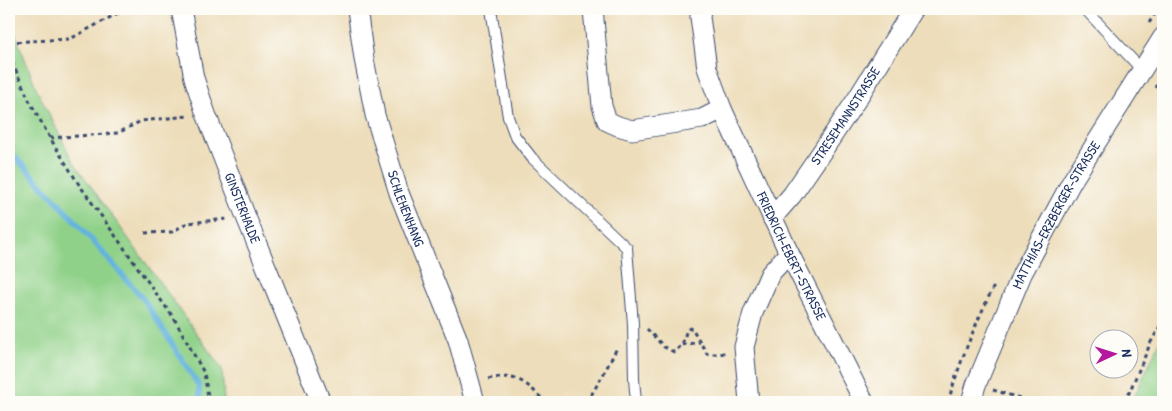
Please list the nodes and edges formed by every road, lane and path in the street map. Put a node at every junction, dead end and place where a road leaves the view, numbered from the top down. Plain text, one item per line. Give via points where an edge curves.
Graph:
1 (151, 9) edge
2 (181, 9) edge
3 (357, 9) edge
4 (491, 9) edge
5 (593, 9) edge
6 (701, 9) edge
7 (913, 9) edge
8 (1085, 9) edge
9 (1163, 37) edge
10 (9, 42) edge
11 (9, 55) edge
12 (1142, 70) junction
13 (722, 109) junction
14 (206, 114) junction
15 (50, 138) junction
16 (246, 218) junction
17 (772, 218) junction
18 (145, 233) dead end
19 (790, 253) junction
20 (1163, 321) edge
21 (633, 324) junction
22 (700, 342) junction
23 (618, 345) dead end
24 (682, 345) junction
25 (720, 354) dead end
26 (498, 377) dead end
27 (973, 394) edge
28 (209, 402) edge
29 (321, 402) edge
30 (475, 402) edge
31 (545, 402) edge
32 (587, 402) edge
33 (636, 402) edge
34 (749, 402) edge
35 (864, 402) edge
36 (1033, 402) edge
37 (1125, 402) edge

1 - 10 path via 120,12 70,39
2 - 14 street, GINSTERHALDE via 194,78
3 - 30 street, SCHLEHENHANG via 374,115 398,193 458,340
4 - 21 lane via 508,117 516,136 532,158 627,248
5 - 13 street via 602,106 607,121 632,130 702,119
6 - 13 street, FRIEDRICH-EBERT-STRASSE via 707,68
7 - 17 street, STRESEMANNSTRASSE via 823,150
8 - 12 lane
9 - 12 street, MATTHIAS-ERZBERGER-STRASSE
11 - 15 path
12 - 27 street, MATTHIAS-ERZBERGER-STRASSE via 1072,181 1022,274
13 - 17 street, FRIEDRICH-EBERT-STRASSE
14 - 15 path via 141,121 118,132
14 - 16 street, GINSTERHALDE
15 - 28 path via 175,320 204,372
16 - 18 path via 186,223 172,232
16 - 29 street, GINSTERHALDE
17 - 19 street, FRIEDRICH-EBERT-STRASSE
19 - 34 street via 770,274 753,313 744,347
19 - 35 street, FRIEDRICH-EBERT-STRASSE
20 - 37 path
21 - 24 path via 643,325 664,347 674,352
21 - 33 lane
22 - 24 path
22 - 24 path via 692,328 687,329
22 - 25 path via 706,354
23 - 32 path
26 - 31 path via 515,378 532,388
27 - 36 path

